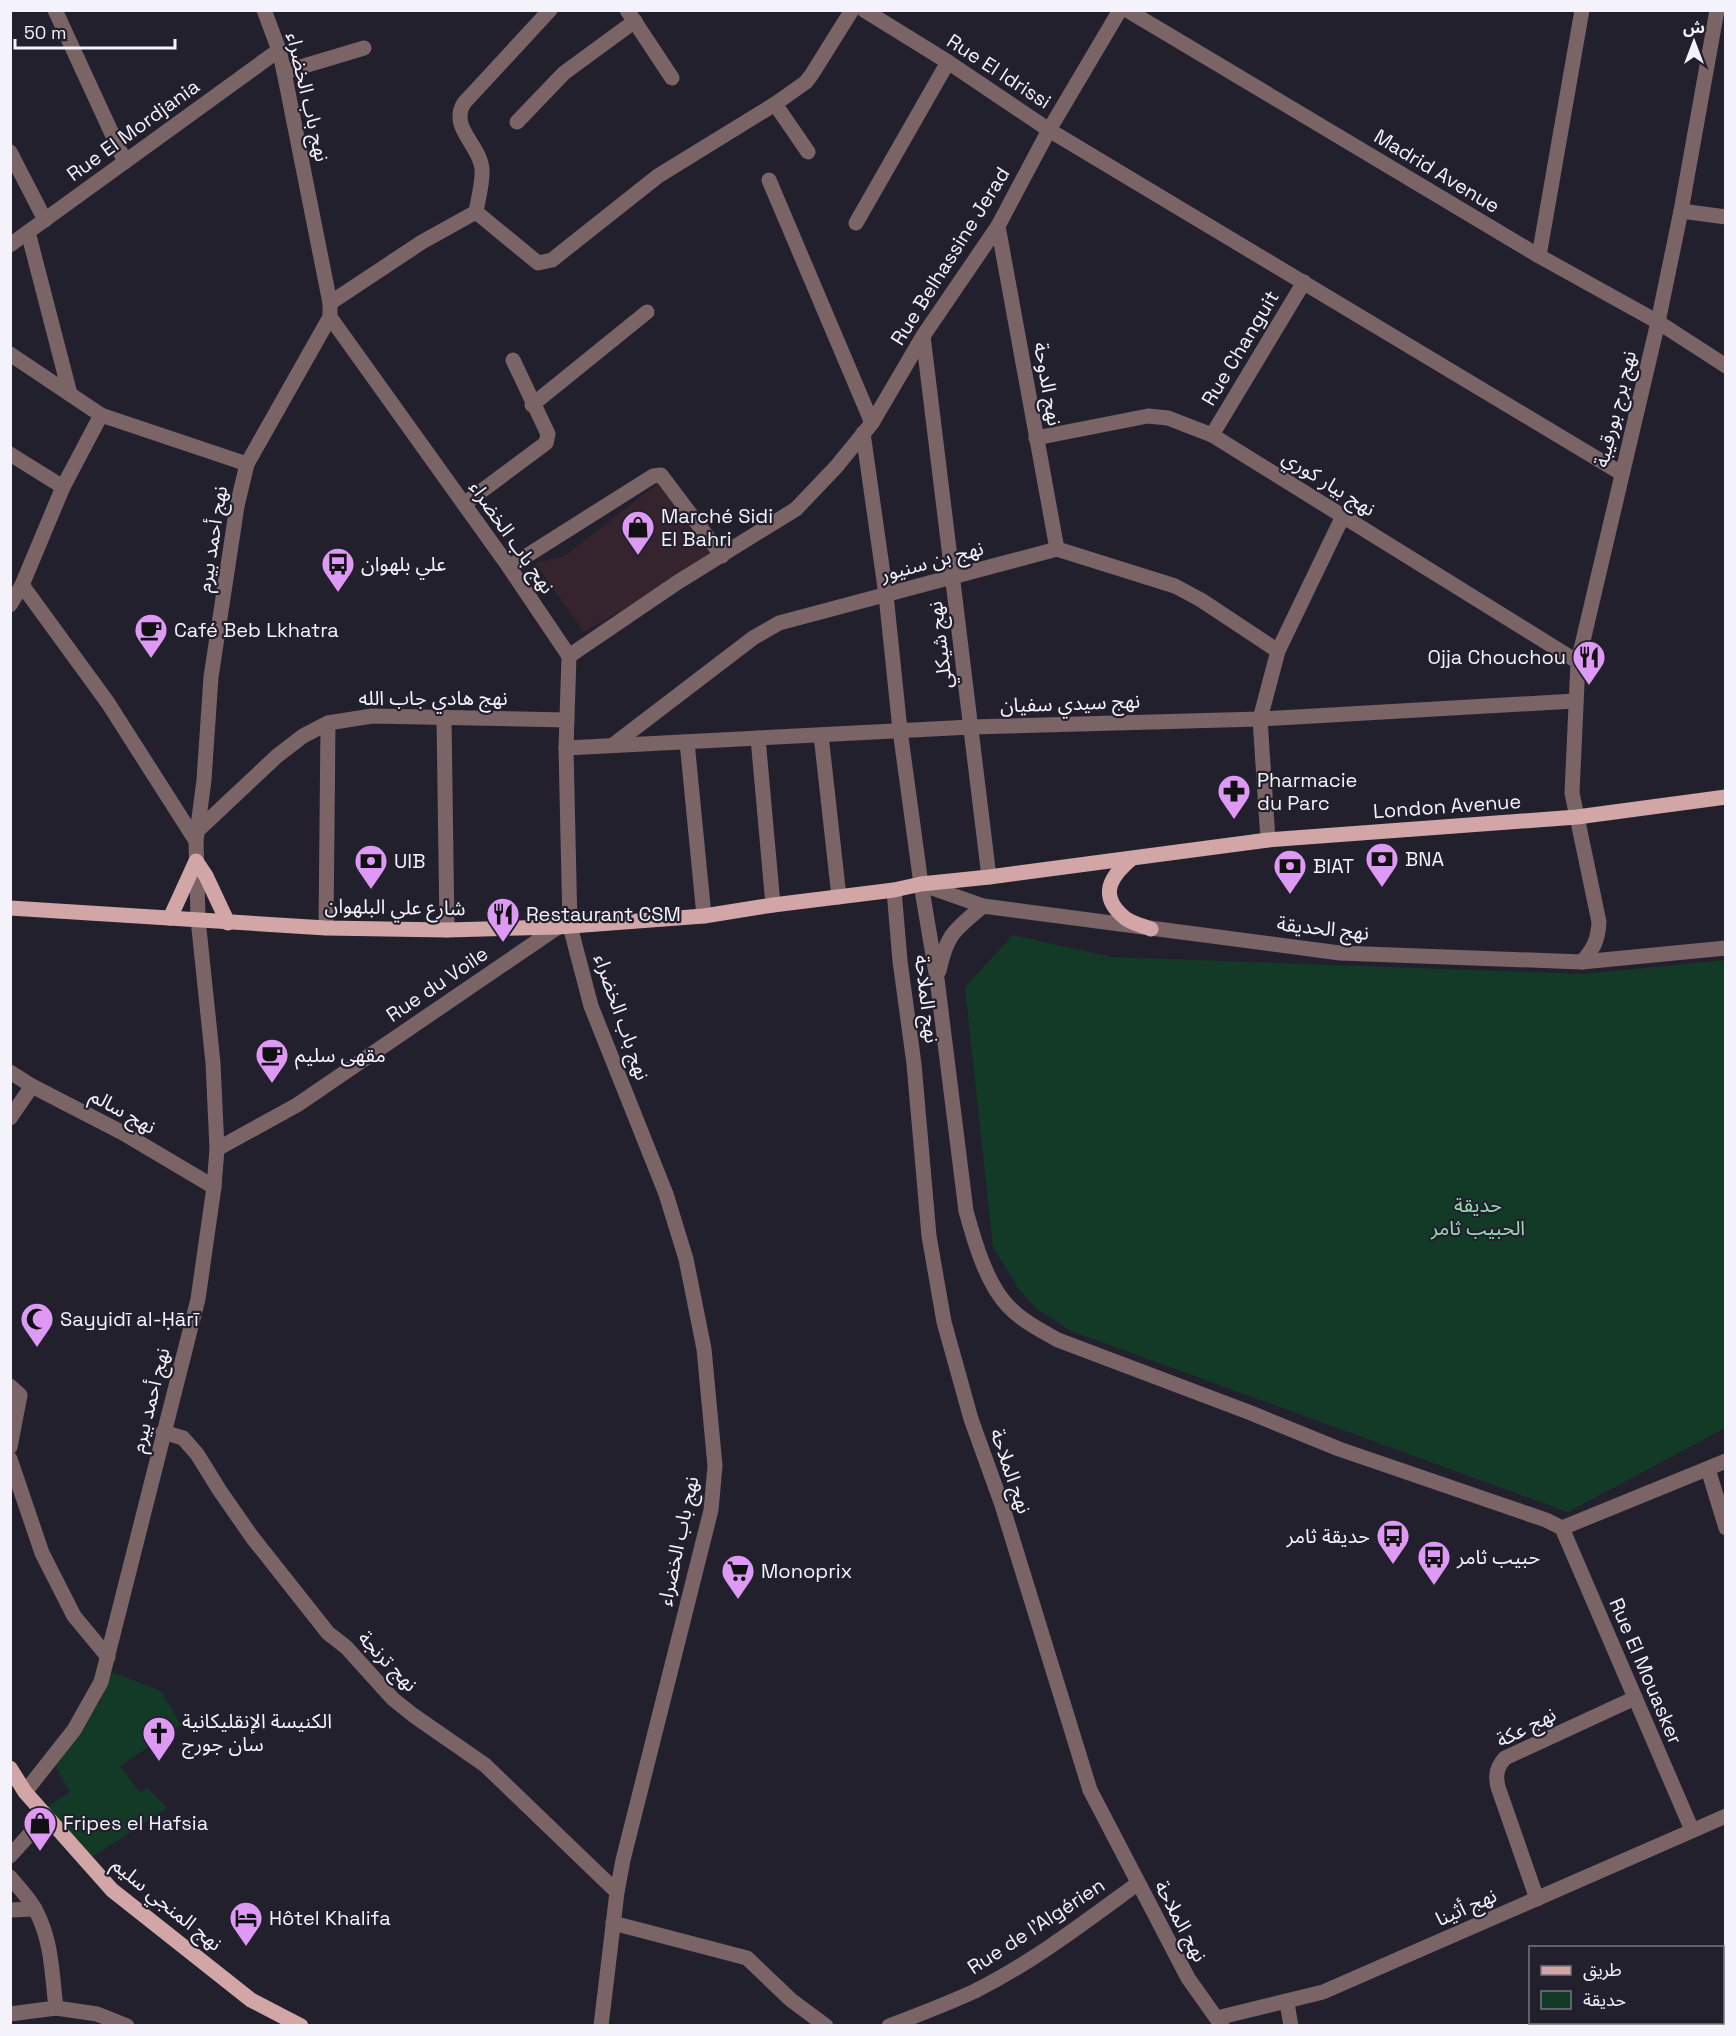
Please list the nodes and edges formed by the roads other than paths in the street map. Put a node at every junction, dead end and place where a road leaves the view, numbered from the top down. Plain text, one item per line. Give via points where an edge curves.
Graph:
1 (55, 10) edge
2 (264, 10) edge
3 (852, 10) edge
4 (864, 10) edge
5 (1120, 10) edge
6 (1127, 10) edge
7 (1582, 10) edge
8 (1718, 10) edge
9 (541, 13) edge
10 (631, 16) edge
11 (364, 48) dead end
12 (279, 50) junction
13 (948, 62) junction
14 (284, 72) junction
15 (672, 78) dead end
16 (775, 104) junction
17 (517, 122) dead end
18 (1049, 130) junction
19 (10, 152) edge
20 (808, 153) dead end
21 (125, 162) junction
22 (769, 180) dead end
23 (1681, 211) junction
24 (476, 212) junction
25 (1725, 217) edge
26 (45, 220) junction
27 (856, 223) dead end
28 (998, 226) junction
29 (28, 232) junction
30 (10, 245) edge
31 (1539, 256) junction
32 (1304, 282) junction
33 (330, 310) junction
34 (647, 312) dead end
35 (1658, 322) junction
36 (923, 336) junction
37 (10, 354) edge
38 (513, 360) dead end
39 (1725, 366) edge
40 (70, 394) junction
41 (532, 405) junction
42 (101, 415) junction
43 (867, 428) junction
44 (1212, 435) junction
45 (1036, 438) junction
46 (10, 454) edge
47 (247, 464) junction
48 (1622, 473) junction
49 (63, 487) junction
50 (464, 504) junction
51 (1343, 516) junction
52 (1057, 549) junction
53 (722, 556) junction
54 (509, 567) junction
55 (954, 577) junction
56 (22, 585) junction
57 (886, 595) junction
58 (10, 605) edge
59 (1278, 651) junction
60 (569, 656) junction
61 (1578, 662) junction
62 (1575, 701) junction
63 (444, 717) junction
64 (1260, 719) junction
65 (567, 720) junction
66 (328, 723) junction
67 (971, 727) junction
68 (900, 730) junction
69 (821, 735) junction
70 (759, 738) junction
71 (687, 741) junction
72 (613, 746) junction
73 (566, 748) junction
74 (1725, 797) edge
75 (1577, 817) junction
76 (196, 837) junction
77 (1268, 840) junction
78 (1131, 859) junction
79 (196, 861) junction
80 (989, 878) junction
81 (921, 884) junction
82 (894, 890) junction
83 (839, 897) junction
84 (773, 904) junction
85 (983, 906) junction
86 (10, 909) edge
87 (704, 916) junction
88 (170, 918) junction
89 (198, 919) junction
90 (228, 923) junction
91 (564, 927) junction
92 (326, 928) junction
93 (1151, 929) junction
94 (447, 930) junction
95 (1725, 948) edge
96 (1582, 962) junction
97 (937, 980) junction
98 (10, 1072) edge
99 (32, 1086) junction
100 (10, 1118) edge
101 (217, 1149) junction
102 (214, 1187) junction
103 (10, 1386) edge
104 (163, 1432) junction
105 (10, 1447) edge
106 (10, 1459) edge
107 (1725, 1461) edge
108 (1708, 1469) junction
109 (1562, 1528) junction
110 (1725, 1528) edge
111 (108, 1657) junction
112 (1635, 1698) junction
113 (10, 1768) edge
114 (25, 1792) junction
115 (46, 1816) junction
116 (1725, 1816) edge
117 (1692, 1830) junction
118 (10, 1856) edge
119 (10, 1877) edge
120 (1137, 1884) junction
121 (617, 1892) junction
122 (1537, 1899) junction
123 (35, 1909) junction
124 (10, 1910) edge
125 (613, 1923) junction
126 (1287, 2003) junction
127 (56, 2008) junction
128 (10, 2014) edge
129 (1220, 2022) edge
130 (127, 2025) edge
131 (301, 2025) edge
132 (600, 2025) edge
133 (826, 2025) edge
134 (889, 2025) edge
135 (1291, 2025) edge

1 - 21 street
2 - 12 street, نهج باب الخضراء
3 - 16 street via 812,74
4 - 13 street, Rue El Idrissi
5 - 18 street, Rue Belhassine Jerad
6 - 31 street, Madrid Avenue
7 - 31 street
8 - 23 street, نهج برج بورقيبة
9 - 24 street via 459,111 459,120 482,166
10 - 15 street
10 - 17 street via 564,73
11 - 14 street
12 - 14 street, نهج باب الخضراء
12 - 21 street, Rue El Mordjania
13 - 18 street, Rue El Idrissi
13 - 27 street
14 - 33 street, نهج باب الخضراء
16 - 20 street
16 - 24 street via 658,176 552,260 538,263
18 - 28 street, Rue Belhassine Jerad
18 - 32 street, Rue El Idrissi
19 - 26 street
21 - 26 street, Rue El Mordjania
22 - 43 street
23 - 25 street
23 - 35 street, نهج برج بورقيبة
24 - 33 street via 422,242
26 - 29 street, Rue El Mordjania
28 - 36 street, Rue Belhassine Jerad
28 - 45 street, نهج الدوحة
29 - 30 street, Rue El Mordjania
29 - 40 street
31 - 35 street, Madrid Avenue
32 - 44 street, Rue Changuit
32 - 48 street, Rue El Idrissi
33 - 47 street, نهج أحمد بيرم
33 - 50 street, نهج باب الخضراء
34 - 41 street
35 - 39 street, Madrid Avenue
35 - 48 street, نهج برج بورقيبة
36 - 43 street, Rue Belhassine Jerad
36 - 55 street, نهج شيكلي
37 - 40 street
38 - 41 street
40 - 42 street
41 - 50 street via 548,434 546,443
42 - 47 street
42 - 49 street
43 - 53 street, Rue Belhassine Jerad via 796,509
43 - 57 street
44 - 45 street, نهج بيار كوري via 1168,418 1148,416
44 - 51 street, نهج بيار كوري
45 - 52 street, نهج الدوحة
46 - 49 street
47 - 76 street, نهج أحمد بيرم via 211,677
48 - 61 street, نهج برج بورقيبة
49 - 56 street
50 - 54 street, نهج باب الخضراء
51 - 59 street
51 - 61 street, نهج بيار كوري
52 - 55 street, نهج بن سنيور
52 - 59 street via 1175,586
53 - 54 street via 658,475
53 - 60 street, Rue Belhassine Jerad
54 - 60 street, نهج باب الخضراء
55 - 57 street, نهج بن سنيور
55 - 67 street, نهج شيكلي
56 - 58 street
56 - 76 street via 108,703
57 - 68 street
57 - 72 street, نهج بن سنيور via 795,618 766,630
59 - 64 street
60 - 65 street, نهج باب الخضراء
61 - 62 street, نهج برج بورقيبة
62 - 64 street, نهج سيدي سفيان
62 - 75 street, نهج برج بورقيبة via 1571,774
63 - 65 street, نهج هادي جاب الله
63 - 66 street, نهج هادي جاب الله via 372,716
63 - 94 street
64 - 67 street, نهج سيدي سفيان
64 - 77 street
65 - 73 street, نهج باب الخضراء
66 - 76 street, نهج هادي جاب الله via 277,756
66 - 92 street
67 - 68 street, نهج سيدي سفيان
67 - 80 street, نهج شيكلي
68 - 69 street, نهج سيدي سفيان
68 - 81 street
69 - 70 street, نهج سيدي سفيان
69 - 83 street
70 - 71 street, نهج سيدي سفيان
70 - 84 street
71 - 72 street, نهج سيدي سفيان
71 - 87 street
72 - 73 street, نهج سيدي سفيان
73 - 91 street, نهج باب الخضراء
74 - 75 main road, London Avenue
75 - 77 main road, London Avenue
75 - 96 street, نهج برج بورقيبة via 1599,922 1595,947
76 - 79 street, نهج أحمد بيرم
77 - 78 main road, London Avenue
78 - 80 main road, London Avenue
78 - 93 main road via 1115,873 1109,893 1126,919
79 - 88 main road
79 - 89 street, نهج أحمد بيرم
79 - 90 main road
80 - 81 main road, London Avenue
81 - 82 main road, شارع علي البلهوان
81 - 85 street, نهج الحديقة
81 - 97 street
82 - 83 main road, شارع علي البلهوان
82 - 120 street, نهج الملاحة via 929,1236 944,1322 971,1419 1002,1505 1090,1790
83 - 84 main road, شارع علي البلهوان
84 - 87 main road, شارع علي البلهوان
85 - 93 street, نهج الحديقة
85 - 97 street via 951,933
86 - 88 main road, شارع علي البلهوان
87 - 91 main road, شارع علي البلهوان
88 - 89 main road, شارع علي البلهوان
89 - 90 main road, شارع علي البلهوان
89 - 101 street, نهج أحمد بيرم via 213,1063
90 - 92 main road, شارع علي البلهوان
91 - 94 main road, شارع علي البلهوان
91 - 101 street, Rue du Voile via 297,1105
91 - 121 street, نهج باب الخضراء via 666,1194 686,1259 704,1349 715,1466 711,1510
92 - 94 main road, شارع علي البلهوان
93 - 96 street, نهج الحديقة via 1340,953
95 - 96 street, نهج الحديقة
97 - 109 street via 966,1211 987,1272 1006,1305 1031,1326 1058,1340 1339,1449
98 - 99 street, نهج سالم
99 - 100 street
99 - 102 street, نهج سالم via 123,1133
101 - 102 street, نهج أحمد بيرم
102 - 104 street, نهج أحمد بيرم via 198,1299
103 - 105 street via 20,1395
104 - 111 street, نهج أحمد بيرم
104 - 121 street, نهج ترنجة via 183,1438 190,1446 252,1537 328,1633 346,1647 393,1699 485,1766
106 - 111 street via 42,1553 74,1616
107 - 108 street
108 - 109 street
108 - 110 street
109 - 112 street, Rue El Mouasker
111 - 114 street, نهج أحمد بيرم via 101,1682 74,1730
112 - 117 street, Rue El Mouasker
112 - 122 street, نهج عكة via 1505,1758 1499,1765 1498,1787
113 - 114 main road, نهج المنجي سليم
114 - 115 main road, نهج المنجي سليم
115 - 118 street
115 - 131 main road, نهج المنجي سليم via 112,1890 251,2000
116 - 117 street, نهج أثينا
117 - 122 street, نهج أثينا
119 - 123 street
120 - 129 street, نهج الملاحة via 1188,1978
120 - 134 street, Rue de l'Algérien via 1008,1973 950,2002
121 - 125 street, نهج باب الخضراء
122 - 126 street, نهج أثينا via 1364,1976
123 - 124 street
123 - 127 street via 49,1947
125 - 132 street, نهج باب الخضراء
125 - 133 street via 747,1958
126 - 129 street, نهج أثينا
126 - 135 street
127 - 128 street
127 - 130 street via 97,2014

